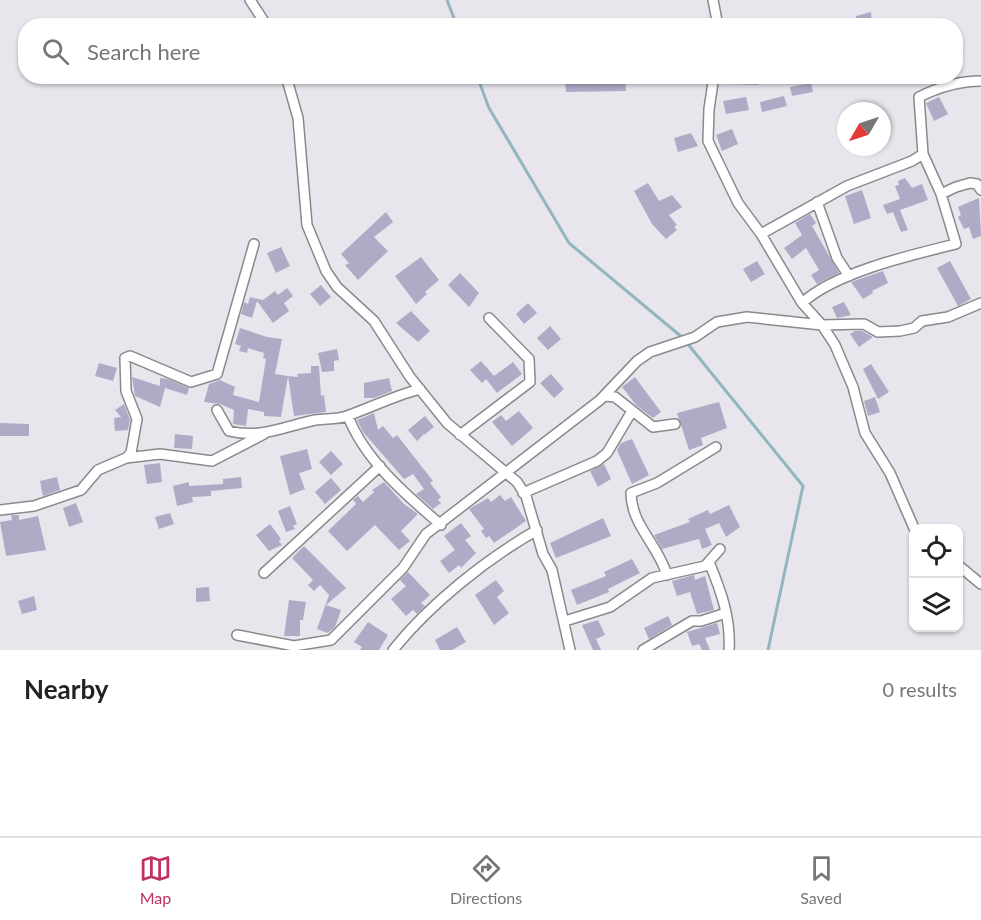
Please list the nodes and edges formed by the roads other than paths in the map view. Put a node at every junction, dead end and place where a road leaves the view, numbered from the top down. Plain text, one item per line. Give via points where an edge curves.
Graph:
1 (250, 0) edge
2 (714, 2) edge
3 (262, 18) edge
4 (717, 18) edge
5 (981, 81) edge
6 (963, 82) edge
7 (288, 84) edge
8 (713, 84) edge
9 (952, 84) edge
10 (923, 154) junction
11 (981, 190) edge
12 (941, 194) junction
13 (817, 202) junction
14 (761, 234) junction
15 (254, 244) dead end
16 (849, 276) junction
17 (802, 303) junction
18 (981, 303) edge
19 (489, 318) dead end
20 (822, 326) junction
21 (420, 389) junction
22 (605, 396) junction
23 (217, 410) dead end
24 (632, 411) junction
25 (348, 416) junction
26 (675, 424) dead end
27 (266, 432) junction
28 (460, 435) junction
29 (716, 447) dead end
30 (126, 458) junction
31 (380, 466) junction
32 (506, 474) junction
33 (523, 493) junction
34 (0, 510) edge
35 (912, 524) edge
36 (441, 525) junction
37 (537, 530) junction
38 (720, 549) dead end
39 (709, 562) junction
40 (963, 569) edge
41 (264, 573) dead end
42 (667, 575) junction
43 (981, 584) edge
44 (726, 613) junction
45 (565, 621) junction
46 (237, 636) dead end
47 (393, 650) edge
48 (570, 650) edge
49 (643, 650) edge
50 (729, 650) edge

1 - 3 street
2 - 4 street
5 - 6 street
7 - 21 street via 298,118 307,225 326,271 337,288 374,321
8 - 14 street via 708,141 738,203
9 - 10 street via 919,97
10 - 12 street
10 - 13 street
11 - 12 street via 970,183
12 - 16 street via 956,244 928,249
13 - 14 street
13 - 16 street via 837,258
14 - 17 street
15 - 30 street via 218,374 191,382 130,356 125,358 126,391 137,419 131,453
16 - 17 street via 817,290
17 - 20 street
18 - 20 street via 900,331 878,333 864,324
19 - 28 street via 529,359 530,382
20 - 22 street via 747,317 717,322 695,337 650,352
20 - 35 street via 846,367 865,433 890,473
21 - 25 street
21 - 28 street
22 - 24 street via 615,397
22 - 32 street
23 - 27 street via 229,431
24 - 26 street via 653,427
24 - 33 street via 607,453 597,461
25 - 27 street
25 - 31 street via 354,434
27 - 30 street via 212,461 160,454
28 - 32 street
29 - 42 street via 657,483 631,493 631,504 643,532 662,558
30 - 34 street via 98,470 81,490 34,506
31 - 36 street
31 - 41 street
32 - 33 street
32 - 36 street
33 - 37 street
36 - 46 street via 426,534 403,568 332,639 294,646
37 - 45 street
37 - 47 street via 500,551 409,630
38 - 39 street
39 - 42 street
39 - 44 street
40 - 43 street
42 - 45 street via 652,578 610,607
44 - 49 street via 692,621
44 - 50 street
45 - 48 street

